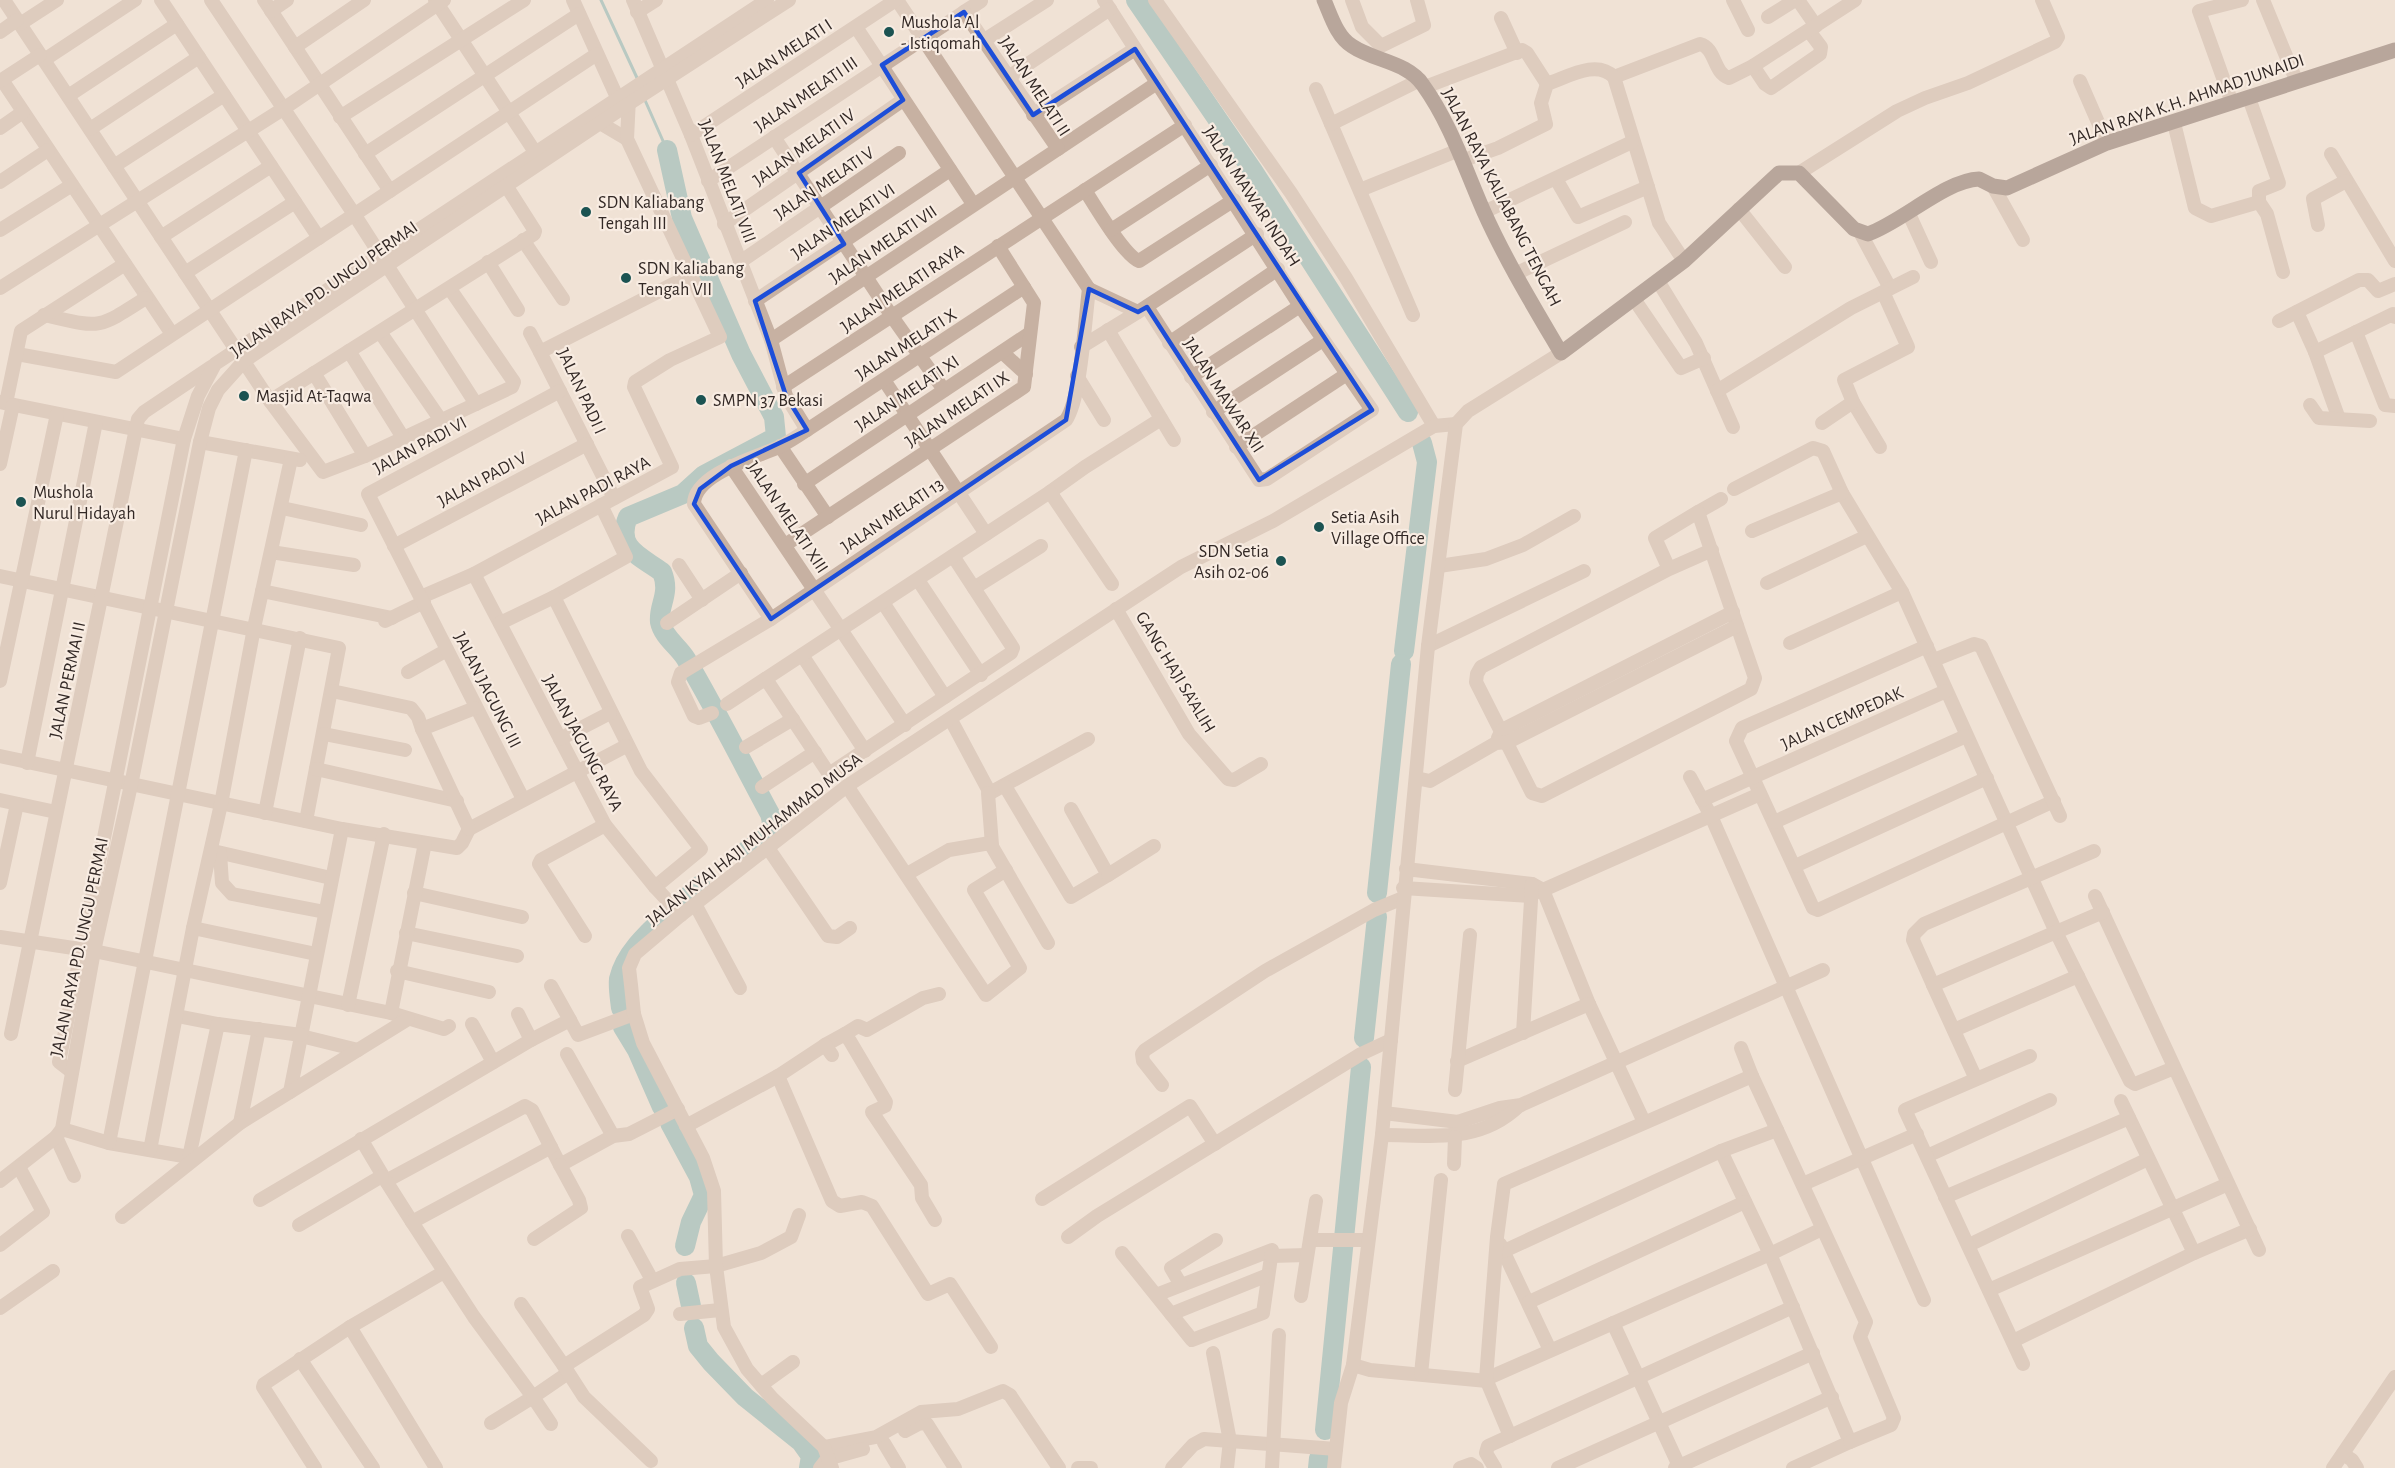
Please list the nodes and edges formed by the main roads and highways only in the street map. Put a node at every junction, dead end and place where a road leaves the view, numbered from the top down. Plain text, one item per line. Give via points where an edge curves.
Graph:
1 (1324, 0) edge
2 (2395, 50) edge
3 (1634, 299) joint

1 - 3 main road, JALAN RAYA KALIABANG TENGAH via 1335,26 1351,46 1415,75 1423,83 1515,274 1561,352
2 - 3 main road, JALAN RAYA K.H. AHMAD JUNAIDI via 2107,143 2007,188 1979,179 1961,183 1874,232 1861,234 1799,173 1779,173 1684,261

